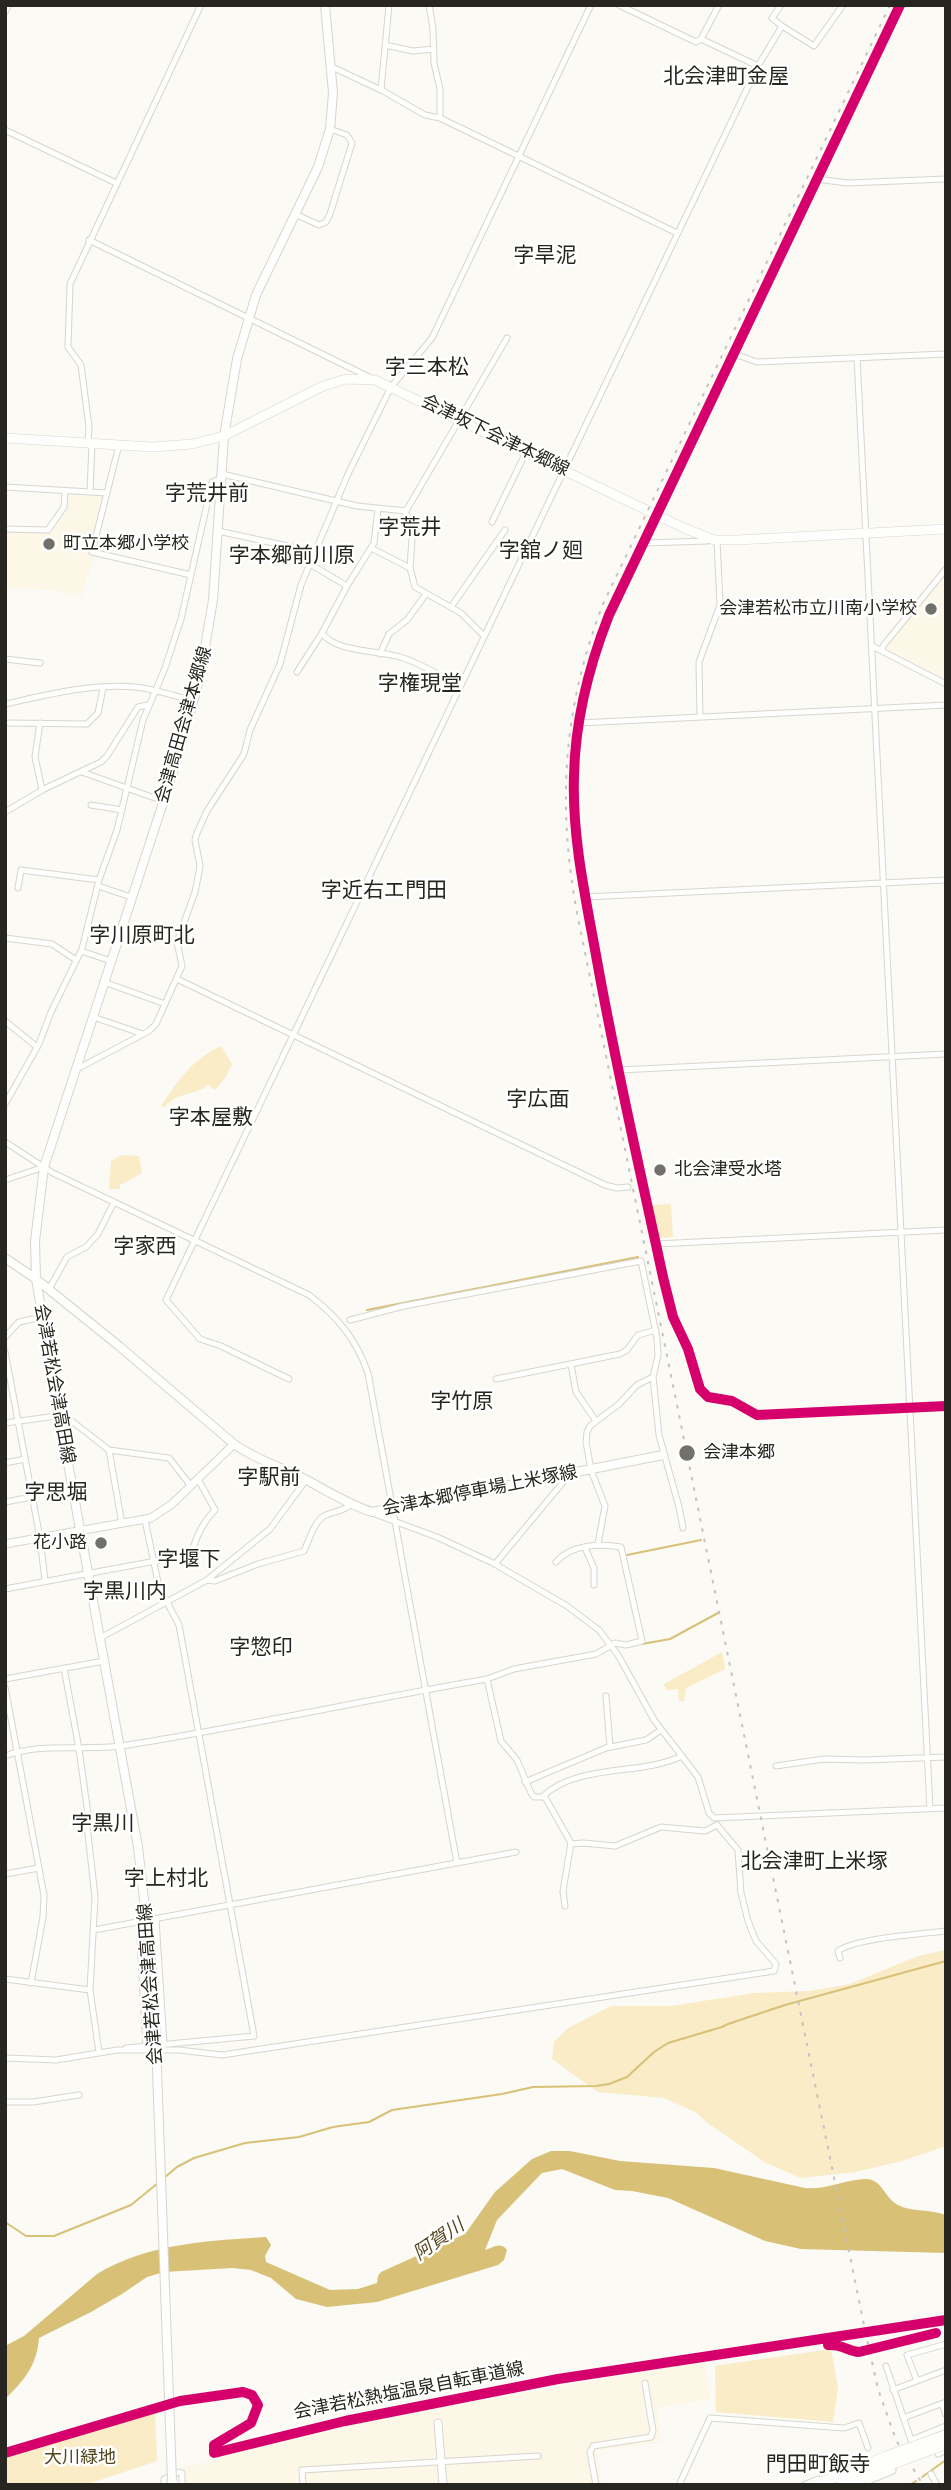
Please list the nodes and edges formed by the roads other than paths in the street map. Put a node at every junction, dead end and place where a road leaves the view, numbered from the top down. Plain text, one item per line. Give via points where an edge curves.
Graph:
1 (9, 5) edge
2 (201, 5) edge
3 (325, 5) edge
4 (388, 5) edge
5 (429, 5) edge
6 (591, 5) edge
7 (619, 5) edge
8 (719, 5) edge
9 (781, 5) edge
10 (843, 5) edge
11 (900, 5) edge
12 (5, 12) edge
13 (782, 26) junction
14 (702, 39) junction
15 (385, 45) junction
16 (434, 49) junction
17 (330, 66) junction
18 (758, 66) junction
19 (381, 90) junction
20 (439, 118) junction
21 (330, 129) junction
22 (5, 130) edge
23 (518, 156) junction
24 (946, 178) edge
25 (817, 179) junction
26 (117, 183) junction
27 (295, 215) junction
28 (677, 233) junction
29 (89, 240) junction
30 (249, 319) junction
31 (507, 338) dead end
32 (732, 353) junction
33 (946, 354) edge
34 (857, 358) junction
35 (375, 380) junction
36 (391, 387) junction
37 (458, 419) junction
38 (223, 436) junction
39 (5, 438) edge
40 (90, 442) junction
41 (119, 445) junction
42 (526, 452) junction
43 (563, 469) junction
44 (222, 476) junction
45 (5, 487) edge
46 (65, 491) junction
47 (90, 492) junction
48 (107, 493) junction
49 (337, 501) junction
50 (378, 509) junction
51 (404, 511) junction
52 (656, 514) junction
53 (492, 522) dead end
54 (5, 528) edge
55 (946, 529) edge
56 (505, 530) dead end
57 (218, 531) junction
58 (865, 533) junction
59 (714, 539) junction
60 (644, 543) junction
61 (371, 548) junction
62 (315, 552) junction
63 (310, 564) junction
64 (410, 568) junction
65 (946, 569) edge
66 (191, 575) junction
67 (346, 586) junction
68 (426, 594) junction
69 (452, 607) junction
70 (322, 634) junction
71 (484, 636) junction
72 (872, 646) junction
73 (882, 651) junction
74 (380, 654) junction
75 (5, 659) edge
76 (40, 663) dead end
77 (297, 672) dead end
78 (946, 684) edge
79 (460, 685) junction
80 (103, 688) junction
81 (154, 690) junction
82 (194, 701) junction
83 (5, 704) edge
84 (148, 705) junction
85 (946, 705) edge
86 (874, 708) junction
87 (700, 717) junction
88 (5, 723) edge
89 (40, 723) junction
90 (580, 723) junction
91 (82, 772) junction
92 (43, 790) junction
93 (127, 790) junction
94 (163, 801) junction
95 (91, 804) dead end
96 (122, 810) junction
97 (5, 812) edge
98 (946, 880) edge
99 (99, 883) junction
100 (883, 883) junction
101 (18, 888) dead end
102 (131, 897) junction
103 (585, 897) junction
104 (5, 937) edge
105 (81, 951) junction
106 (76, 960) junction
107 (111, 961) junction
108 (177, 979) junction
109 (104, 982) junction
110 (165, 1004) junction
111 (93, 1017) junction
112 (5, 1021) edge
113 (143, 1034) junction
114 (293, 1034) junction
115 (37, 1047) junction
116 (946, 1054) edge
117 (892, 1056) junction
118 (75, 1070) junction
119 (619, 1070) junction
120 (5, 1104) edge
121 (5, 1142) edge
122 (12, 1146) junction
123 (5, 1153) edge
124 (44, 1167) junction
125 (5, 1180) edge
126 (628, 1187) dead end
127 (114, 1202) junction
128 (946, 1230) edge
129 (901, 1233) junction
130 (194, 1241) junction
131 (656, 1244) junction
132 (5, 1258) edge
133 (36, 1279) junction
134 (49, 1289) junction
135 (42, 1317) junction
136 (351, 1320) dead end
137 (656, 1330) junction
138 (5, 1337) edge
139 (5, 1352) edge
140 (571, 1365) junction
141 (653, 1377) junction
142 (289, 1379) dead end
143 (496, 1379) dead end
144 (8, 1383) edge
145 (946, 1406) edge
146 (909, 1408) junction
147 (59, 1414) junction
148 (18, 1421) junction
149 (596, 1421) junction
150 (5, 1423) edge
151 (234, 1444) junction
152 (109, 1450) junction
153 (663, 1455) junction
154 (25, 1459) junction
155 (5, 1463) edge
156 (591, 1470) junction
157 (569, 1475) junction
158 (198, 1479) junction
159 (306, 1480) junction
160 (191, 1486) junction
161 (32, 1497) junction
162 (5, 1502) edge
163 (350, 1505) junction
164 (393, 1509) junction
165 (372, 1513) junction
166 (145, 1520) junction
167 (393, 1520) junction
168 (122, 1524) junction
169 (683, 1528) dead end
170 (80, 1531) junction
171 (40, 1538) junction
172 (5, 1544) edge
173 (598, 1544) junction
174 (584, 1548) junction
175 (153, 1562) junction
176 (556, 1562) dead end
177 (495, 1564) junction
178 (88, 1573) junction
179 (207, 1580) junction
180 (45, 1581) junction
181 (594, 1585) dead end
182 (5, 1589) edge
183 (168, 1602) junction
184 (100, 1638) junction
185 (610, 1644) junction
186 (104, 1661) junction
187 (64, 1668) junction
188 (5, 1679) edge
189 (487, 1679) junction
190 (5, 1687) edge
191 (424, 1689) junction
192 (606, 1696) dead end
193 (661, 1730) junction
194 (198, 1732) junction
195 (120, 1746) junction
196 (610, 1747) junction
197 (79, 1749) junction
198 (18, 1751) junction
199 (5, 1756) edge
200 (682, 1756) junction
201 (946, 1757) edge
202 (927, 1758) junction
203 (776, 1766) dead end
204 (525, 1782) junction
205 (543, 1796) junction
206 (930, 1808) junction
207 (946, 1808) edge
208 (714, 1818) junction
209 (717, 1825) junction
210 (571, 1844) junction
211 (516, 1852) dead end
212 (457, 1863) junction
213 (39, 1868) junction
214 (5, 1874) edge
215 (230, 1905) junction
216 (565, 1906) dead end
217 (148, 1920) junction
218 (94, 1930) junction
219 (946, 1931) edge
220 (840, 1958) dead end
221 (5, 1979) edge
222 (31, 1983) junction
223 (90, 1990) junction
224 (160, 2043) junction
225 (146, 2046) junction
226 (115, 2050) junction
227 (99, 2052) junction
228 (5, 2058) edge
229 (79, 2095) dead end
230 (5, 2102) edge
231 (946, 2344) edge
232 (886, 2366) dead end
233 (946, 2371) edge
234 (917, 2381) junction
235 (645, 2383) dead end
236 (893, 2390) junction
237 (944, 2403) edge
238 (946, 2415) edge
239 (903, 2418) junction
240 (438, 2423) dead end
241 (946, 2426) edge
242 (946, 2435) edge
243 (946, 2444) edge
244 (868, 2448) dead end
245 (946, 2450) edge
246 (938, 2454) dead end
247 (538, 2456) dead end
248 (890, 2460) junction
249 (441, 2461) junction
250 (931, 2474) dead end
251 (169, 2484) edge
252 (182, 2485) edge
253 (303, 2485) edge
254 (443, 2485) edge
255 (596, 2485) edge
256 (679, 2485) edge
257 (804, 2485) edge
258 (815, 2485) edge
259 (841, 2485) edge
260 (859, 2485) edge
261 (937, 2485) edge

1 - 12 street
2 - 26 street
3 - 17 main road, 会津高田会津本郷線
4 - 15 street
5 - 16 street
6 - 23 street
7 - 14 street via 696,42
8 - 14 street
9 - 13 street via 772,18
10 - 13 street via 814,46
11 - 25 street
13 - 18 street
14 - 18 street
15 - 16 street via 413,51
15 - 19 street
16 - 20 street
17 - 19 street
17 - 21 main road, 会津高田会津本郷線
18 - 28 street
19 - 20 street
20 - 23 street
21 - 27 main road, 会津高田会津本郷線
21 - 27 street via 346,135 352,143 330,214 319,225
22 - 26 street
23 - 28 street
23 - 36 street via 432,338
24 - 25 street via 848,183
25 - 32 street
26 - 29 street
27 - 30 main road, 会津高田会津本郷線
28 - 43 street
29 - 30 street
29 - 40 street via 70,284 68,342 81,365
30 - 35 street
30 - 38 main road, 会津高田会津本郷線
31 - 37 street
32 - 34 street via 757,362
32 - 52 street
33 - 34 street
34 - 58 street
35 - 36 main road, 会津坂下会津本郷線
35 - 38 main road, 会津坂下会津本郷線 via 346,379 323,386
36 - 37 main road, 会津坂下会津本郷線
36 - 49 street
37 - 42 main road, 会津坂下会津本郷線
37 - 51 street
38 - 41 main road, 会津坂下会津本郷線 via 180,446
38 - 44 main road, 会津高田会津本郷線
39 - 40 main road, 会津坂下会津本郷線
40 - 41 main road, 会津坂下会津本郷線
40 - 47 street
41 - 48 street
42 - 43 main road, 会津坂下会津本郷線
42 - 53 street
43 - 52 main road, 会津坂下会津本郷線
43 - 71 street
44 - 49 street
44 - 57 main road, 会津高田会津本郷線
44 - 66 street via 212,482
45 - 46 street
46 - 47 street
46 - 54 street via 64,507 48,530
47 - 48 street
48 - 66 street via 92,552
49 - 50 street
49 - 62 street
50 - 51 street
50 - 61 street
51 - 64 street via 413,523
52 - 59 main road, 会津坂下会津本郷線
52 - 60 street
55 - 58 main road, 会津坂下会津本郷線
56 - 69 street
57 - 62 street
57 - 82 main road, 会津高田会津本郷線 via 209,632
58 - 59 main road, 会津坂下会津本郷線
58 - 72 street
59 - 60 street
59 - 87 street via 720,606 699,662
60 - 90 street via 603,630
61 - 64 street
61 - 67 street
62 - 63 street
63 - 67 street
63 - 108 street via 280,664 244,754 197,832 200,866 177,942 182,962
64 - 68 street via 415,587
65 - 73 street
66 - 81 street via 174,644
67 - 70 street
68 - 69 street
68 - 74 street via 407,620 389,634
69 - 71 street
70 - 74 street via 358,651
70 - 77 street
71 - 79 street
72 - 73 street
72 - 86 street
73 - 78 street
74 - 79 street via 398,656
75 - 76 street
79 - 114 street
80 - 81 street
80 - 83 street
80 - 89 street via 99,713 87,724
81 - 82 street
81 - 84 street
82 - 94 main road, 会津高田会津本郷線
84 - 91 street via 138,707 107,756
84 - 93 street
85 - 86 street
86 - 87 street
86 - 100 street
87 - 90 street
88 - 89 street
89 - 92 street via 36,757
90 - 103 street via 574,818
91 - 92 street
91 - 93 street
92 - 97 street
93 - 94 street
93 - 96 street
94 - 102 main road, 会津高田会津本郷線
95 - 96 street
96 - 99 street
98 - 100 street
99 - 101 street via 21,870
99 - 102 street
99 - 105 street
100 - 103 street
100 - 117 street
102 - 107 main road, 会津高田会津本郷線
103 - 119 street
104 - 106 street via 51,944
105 - 106 street
105 - 107 street
106 - 115 street
107 - 109 main road, 会津高田会津本郷線
108 - 110 street
108 - 114 street
109 - 110 street
109 - 111 main road, 会津高田会津本郷線
110 - 113 street via 156,1024
111 - 113 street
111 - 118 main road, 会津高田会津本郷線
112 - 115 street
113 - 118 street
114 - 126 street via 610,1187
114 - 130 street
115 - 120 street
116 - 117 street
117 - 119 street
117 - 129 street
118 - 124 main road, 会津高田会津本郷線
119 - 131 street
121 - 122 street
122 - 123 street
122 - 124 street
124 - 125 street
124 - 127 street
124 - 133 main road, 会津高田会津本郷線 via 36,1229
127 - 130 street
127 - 134 street via 98,1234 68,1257
128 - 129 street
129 - 131 street
129 - 146 street
130 - 142 street via 167,1304 200,1339
130 - 164 street via 309,1295 327,1308 354,1340 368,1373
131 - 146 street via 673,1317 703,1394 732,1401 757,1415
132 - 133 main road, 会津若松会津高田線
133 - 134 main road, 会津本郷停車場上米塚線
133 - 135 main road, 会津若松会津高田線
134 - 151 main road, 会津本郷停車場上米塚線
135 - 138 street via 19,1322
135 - 147 main road, 会津若松会津高田線
136 - 137 street via 417,1303 641,1261
137 - 140 street via 638,1335 620,1354
137 - 141 street via 658,1356
139 - 144 street
140 - 143 street
140 - 149 street via 576,1392
141 - 149 street
141 - 153 street
144 - 148 street
145 - 146 street
146 - 202 street
147 - 148 street
147 - 152 street
147 - 170 main road, 会津若松会津高田線
148 - 150 street
148 - 154 street
149 - 156 street via 586,1437
151 - 158 street
151 - 159 main road, 会津本郷停車場上米塚線
152 - 160 street via 166,1457
152 - 168 street
153 - 156 main road, 会津本郷停車場上米塚線
153 - 169 street
154 - 155 street
154 - 161 street
156 - 157 main road, 会津本郷停車場上米塚線
156 - 173 street via 606,1506
157 - 164 main road, 会津本郷停車場上米塚線
157 - 177 street
158 - 160 street
158 - 175 street via 215,1510 198,1531 191,1554
159 - 163 main road, 会津本郷停車場上米塚線
159 - 179 street via 270,1529
160 - 166 street
161 - 162 street
161 - 171 street
163 - 165 main road, 会津本郷停車場上米塚線
163 - 179 street via 318,1520 304,1551
164 - 165 main road, 会津本郷停車場上米塚線
164 - 167 street
165 - 167 street
166 - 168 street
166 - 175 street
167 - 177 street
167 - 191 street
168 - 170 street
170 - 171 street
170 - 178 main road, 会津若松会津高田線
171 - 172 street
171 - 180 street
173 - 174 street
173 - 185 street via 622,1548 642,1642
174 - 176 street via 563,1553
174 - 181 street via 594,1568
175 - 178 street
175 - 183 street
177 - 185 street via 567,1606
178 - 180 street
178 - 184 main road, 会津若松会津高田線
179 - 183 street
180 - 182 street
183 - 184 street
183 - 194 street via 179,1625
184 - 186 main road, 会津若松会津高田線
185 - 189 street via 596,1654 514,1669
185 - 193 street
186 - 187 street
186 - 195 main road, 会津若松会津高田線
187 - 188 street
187 - 197 street
189 - 191 street
189 - 204 street via 501,1741 517,1760
190 - 198 street
191 - 194 street
191 - 212 street
192 - 196 street
193 - 196 street via 646,1740
193 - 200 street
194 - 195 street
194 - 215 street
195 - 197 street
195 - 217 main road, 会津若松会津高田線
196 - 204 street
197 - 198 street
197 - 218 street via 88,1814
198 - 199 street
198 - 213 street
200 - 205 street via 581,1777
200 - 208 street via 698,1777
201 - 202 street
202 - 203 street via 824,1759
202 - 206 street
204 - 205 street via 534,1797
205 - 210 street
206 - 207 street
206 - 208 street
208 - 209 street
209 - 210 street via 705,1830 661,1828 615,1846
209 - 226 street via 738,1850 744,1909 756,1941 776,1964 774,1971 222,2054
210 - 216 street via 562,1891
211 - 212 street
212 - 215 street
213 - 214 street
213 - 222 street via 45,1903
215 - 217 street
215 - 224 street via 254,2036
217 - 218 street
217 - 224 main road, 会津若松会津高田線
217 - 225 street
218 - 223 street
219 - 220 street via 860,1943 838,1951
221 - 222 street
222 - 223 street
223 - 227 street
224 - 225 street
224 - 251 main road, 会津若松会津高田線, bridge
225 - 226 street
226 - 227 street
227 - 228 street via 56,2060
229 - 230 street
231 - 234 street via 907,2355
232 - 236 street
233 - 234 street
234 - 236 street
235 - 255 street via 652,2437 593,2446
236 - 239 street
237 - 238 street
237 - 239 street
239 - 241 street via 911,2440
240 - 249 street
242 - 248 highway, bridge
243 - 248 highway, bridge
244 - 256 street via 859,2423 844,2428 710,2418
245 - 246 street
247 - 249 street
248 - 258 highway
248 - 259 highway
249 - 253 street via 302,2469
249 - 254 street
250 - 261 street
251 - 252 street via 164,2479 179,2472
257 - 260 street via 890,2454 893,2471

